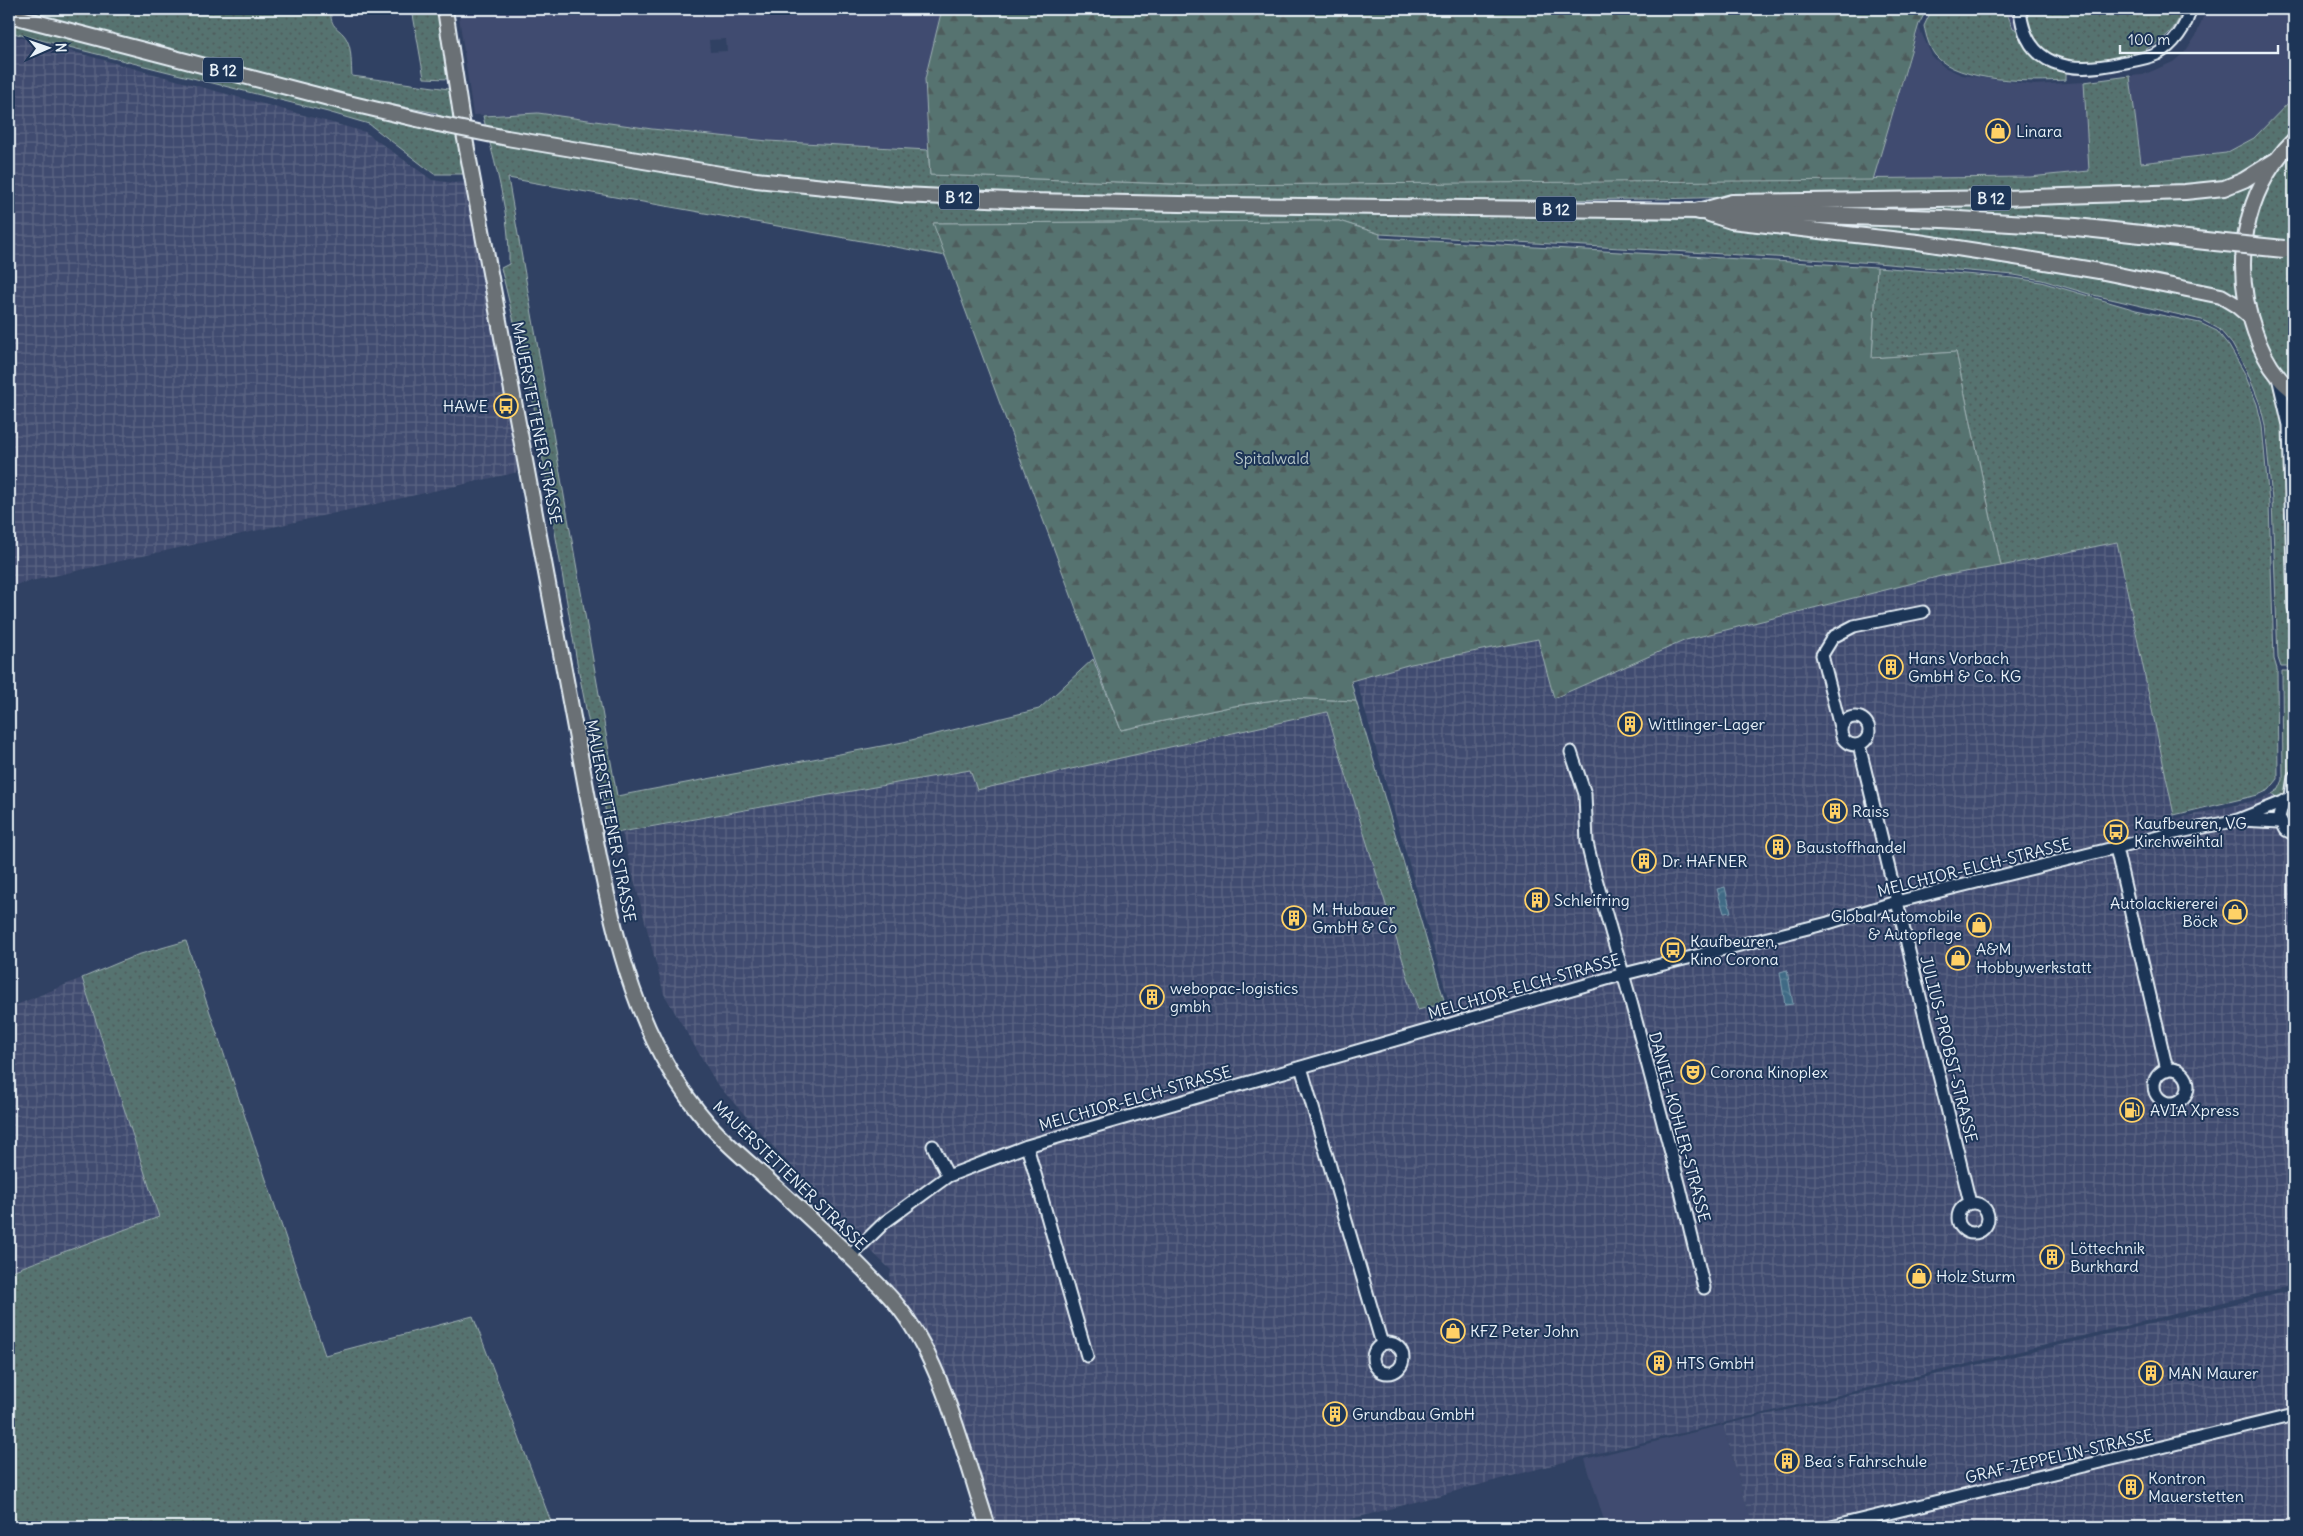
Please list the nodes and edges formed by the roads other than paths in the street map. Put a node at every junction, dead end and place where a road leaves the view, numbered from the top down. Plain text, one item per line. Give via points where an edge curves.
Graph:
1 (445, 9) edge
2 (2020, 9) edge
3 (2190, 9) edge
4 (9, 15) edge
5 (2294, 140) edge
6 (2276, 160) junction
7 (1699, 211) junction
8 (2289, 250) edge
9 (2249, 316) junction
10 (2277, 376) junction
11 (2294, 392) edge
12 (2293, 469) edge
13 (2294, 608) edge
14 (1923, 612) dead end
15 (1841, 731) junction
16 (1859, 745) junction
17 (1571, 752) dead end
18 (2294, 777) edge
19 (2289, 798) edge
20 (2238, 820) junction
21 (2280, 822) junction
22 (2294, 834) edge
23 (2116, 848) junction
24 (1896, 902) junction
25 (1624, 974) junction
26 (1301, 1067) junction
27 (2167, 1070) dead end
28 (933, 1146) dead end
29 (1027, 1146) junction
30 (948, 1176) junction
31 (1970, 1203) dead end
32 (850, 1256) junction
33 (1704, 1288) dead end
34 (1382, 1344) dead end
35 (1087, 1356) dead end
36 (2294, 1415) edge
37 (988, 1527) edge
38 (1831, 1527) edge

1 - 32 main road, MAUERSTETTENER STRASSE via 465,136 596,841 623,965 651,1036 678,1085 707,1123
2 - 3 street via 2026,36 2034,49 2050,62 2068,68 2104,67 2158,54 2174,41
4 - 7 main road, B 12, bridge via 438,124 756,180 902,195 1031,201
5 - 6 main road
6 - 7 main road, B 12 via 2224,188 2185,192 1732,202
6 - 9 main road via 2251,207 2246,226 2243,284
7 - 8 highway, B 12, bridge via 2076,227
7 - 9 main road via 1731,221 1918,242 2108,273 2221,296
9 - 10 main road
10 - 11 main road
10 - 12 street via 2289,425
12 - 13 street
14 - 15 street via 1854,626 1833,637 1822,655
15 - 16 street via 1845,741
15 - 16 street via 1843,722 1851,717 1864,720 1870,732 1866,741
16 - 24 street, JULIUS-PROBST-STRASSE
17 - 25 street, DANIEL-KOHLER-STRASSE via 1586,794 1587,843
18 - 19 street
19 - 20 street, MELCHIOR-ELCH-STRASSE
19 - 21 street via 2279,811
20 - 21 street, MELCHIOR-ELCH-STRASSE
20 - 23 street, MELCHIOR-ELCH-STRASSE
21 - 22 street
23 - 24 street, MELCHIOR-ELCH-STRASSE
23 - 27 street
24 - 25 street, MELCHIOR-ELCH-STRASSE via 1828,923
24 - 31 street, JULIUS-PROBST-STRASSE
25 - 26 street, MELCHIOR-ELCH-STRASSE
25 - 33 street, DANIEL-KOHLER-STRASSE
26 - 29 street, MELCHIOR-ELCH-STRASSE
26 - 34 street
28 - 30 street
29 - 30 street, MELCHIOR-ELCH-STRASSE
29 - 35 street
30 - 32 street, MELCHIOR-ELCH-STRASSE via 885,1222
32 - 37 main road, MAUERSTETTENER STRASSE via 900,1309 922,1344 938,1377
36 - 38 street, GRAF-ZEPPELIN-STRASSE

